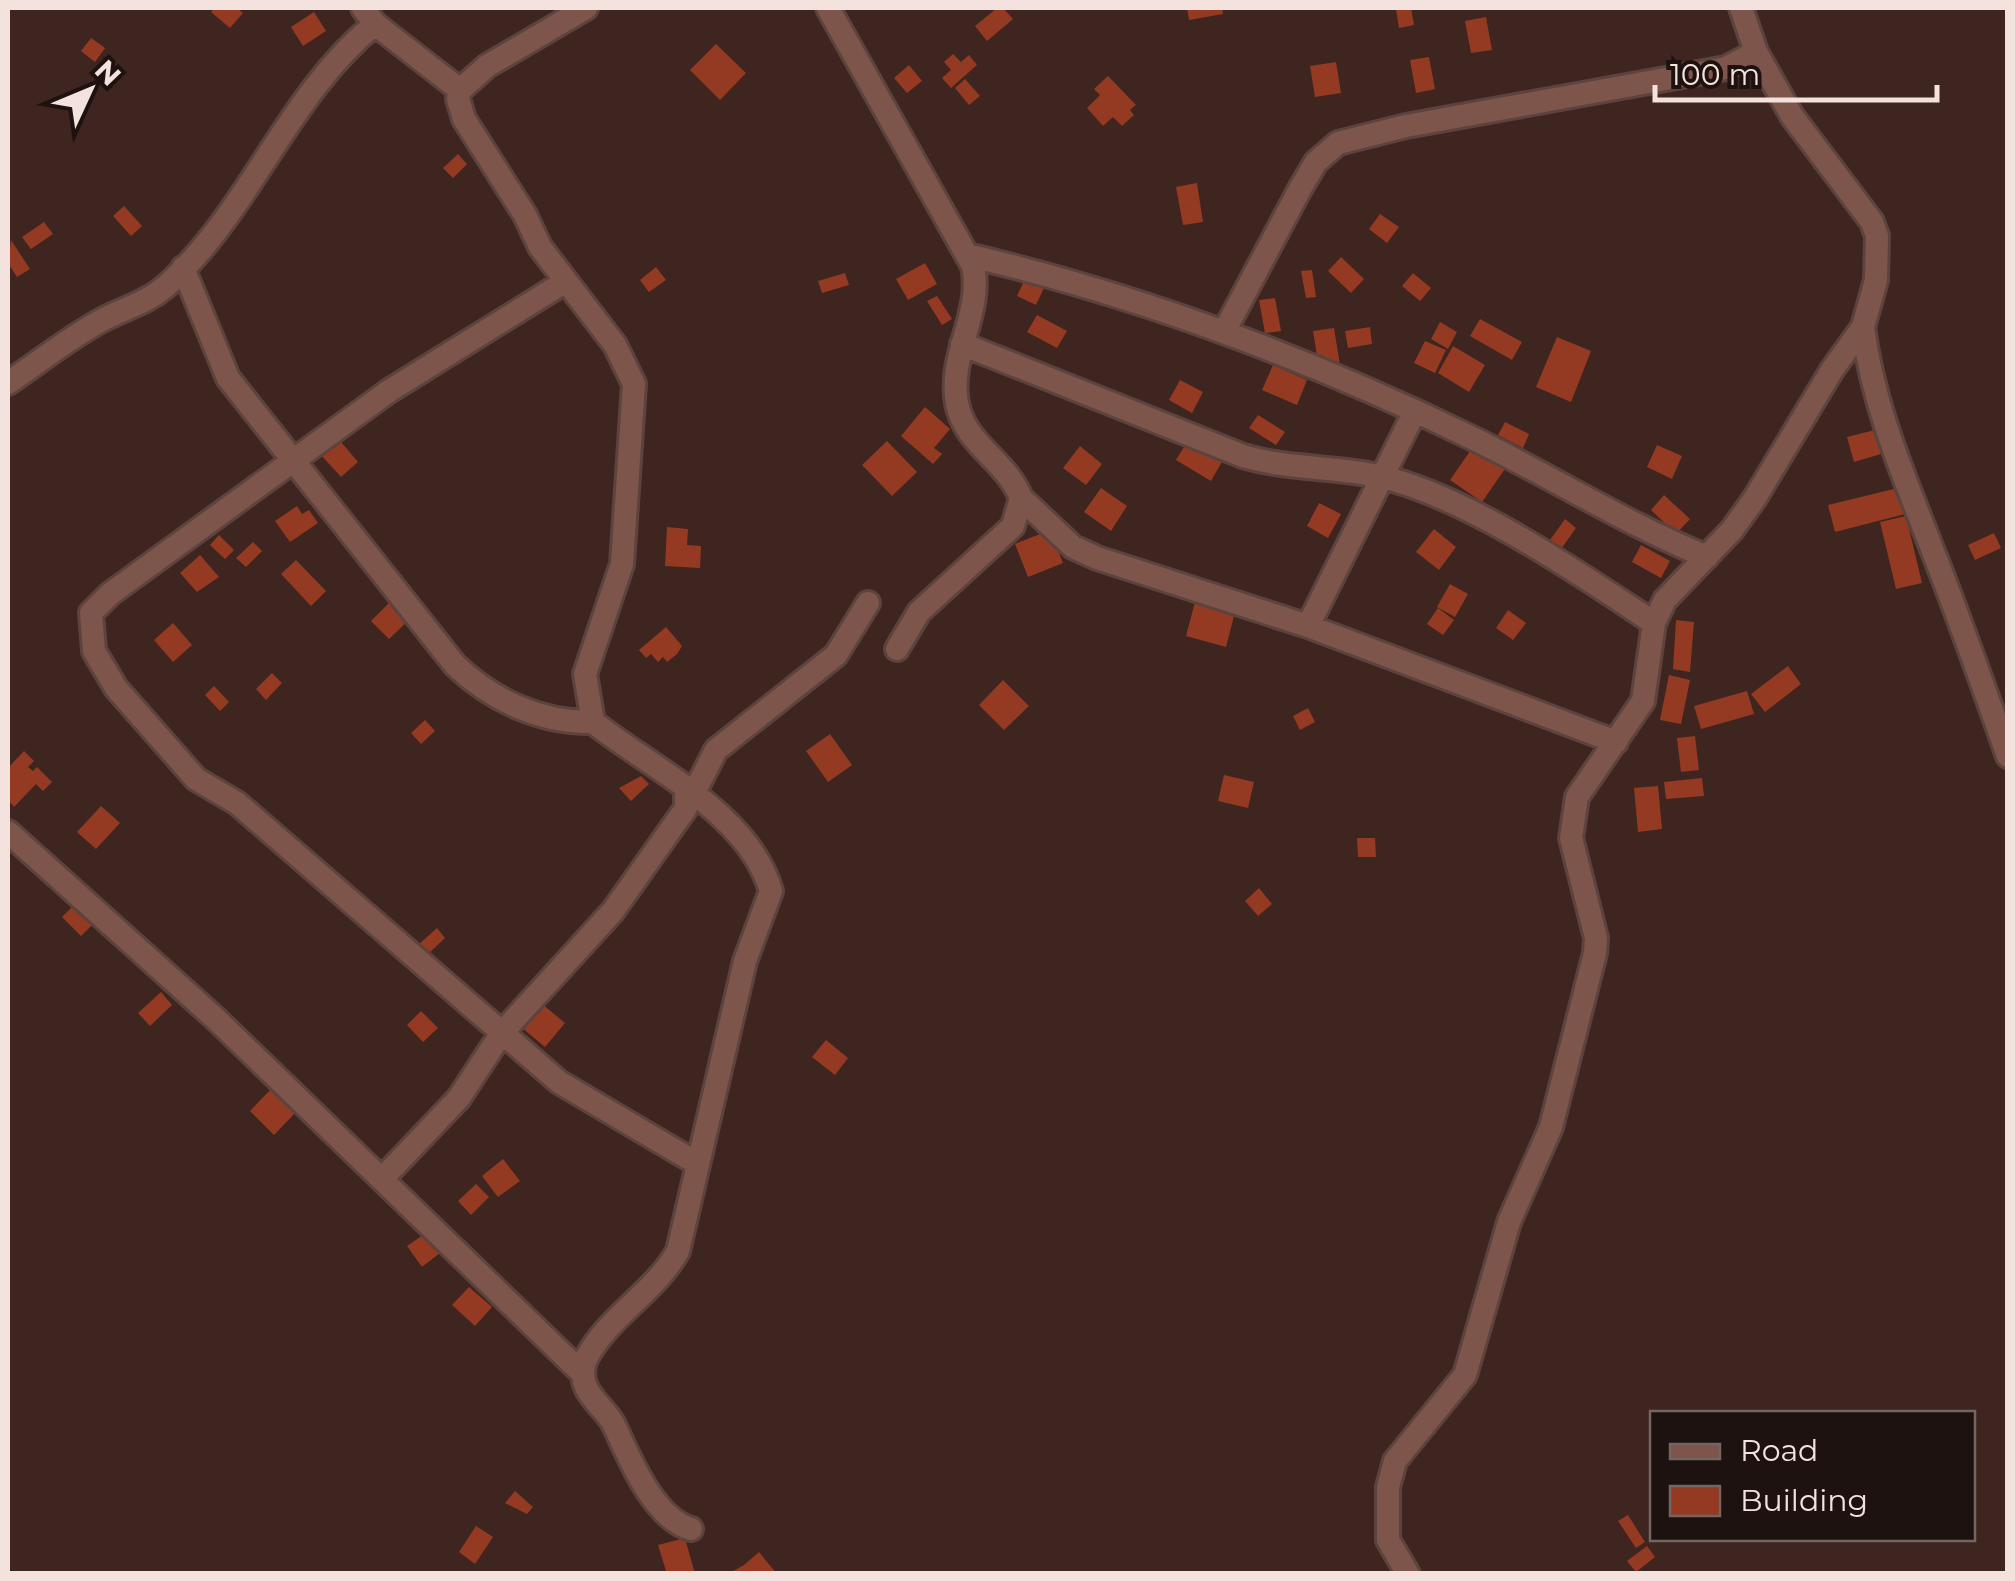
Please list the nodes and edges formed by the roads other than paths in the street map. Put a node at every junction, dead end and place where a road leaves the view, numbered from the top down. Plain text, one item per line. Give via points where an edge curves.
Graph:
1 (586, 8) edge
2 (828, 8) edge
3 (1740, 8) edge
4 (369, 16) edge
5 (1756, 52) junction
6 (460, 90) junction
7 (967, 255) junction
8 (182, 268) junction
9 (563, 282) junction
10 (1863, 327) junction
11 (1225, 330) junction
12 (962, 344) junction
13 (8, 383) edge
14 (1415, 411) junction
15 (294, 462) junction
16 (1379, 476) junction
17 (1020, 498) junction
18 (1707, 557) junction
19 (868, 603) dead end
20 (1654, 623) junction
21 (1308, 626) junction
22 (897, 648) dead end
23 (593, 722) junction
24 (1616, 742) junction
25 (2008, 756) edge
26 (686, 792) junction
27 (8, 832) edge
28 (501, 1034) junction
29 (698, 1164) junction
30 (382, 1179) junction
31 (582, 1374) junction
32 (691, 1529) dead end
33 (1408, 1574) edge

1 - 6 street via 520,44
2 - 7 street
3 - 5 street
4 - 6 street
4 - 8 street
5 - 10 street via 1792,116 1872,222 1876,280
5 - 11 street via 1726,68 1338,143 1316,162
6 - 9 street via 464,119
7 - 11 street via 1121,294
7 - 12 street via 976,293
8 - 13 street via 148,299 104,319
8 - 15 street via 228,378
9 - 15 street via 388,390
9 - 23 street via 615,345 634,384 622,564 585,674
10 - 18 street via 1756,498
10 - 25 street via 1886,433
11 - 14 street
12 - 16 street via 1243,456 1286,468
12 - 17 street via 955,383 960,415
14 - 16 street
14 - 18 street
15 - 23 street via 402,603 473,682 548,718
15 - 28 street via 98,604 89,624 94,652 116,688 196,780 237,802
16 - 20 street via 1511,534
16 - 21 street
17 - 21 street via 1073,546 1097,558
17 - 22 street via 1013,526 919,612
18 - 20 street via 1665,600
19 - 26 street via 836,655 716,750 699,783
20 - 24 street via 1642,702
21 - 24 street
23 - 26 street
24 - 33 street via 1577,797 1572,816 1574,861 1595,954 1552,1126 1509,1222 1465,1374 1404,1447 1388,1486 1388,1540
26 - 28 street via 686,808 627,893
26 - 29 street via 742,835 771,891 745,962
27 - 30 street
28 - 29 street via 558,1082
28 - 30 street via 459,1098
29 - 31 street via 678,1251 596,1345
30 - 31 street
31 - 32 street via 649,1489 669,1516

